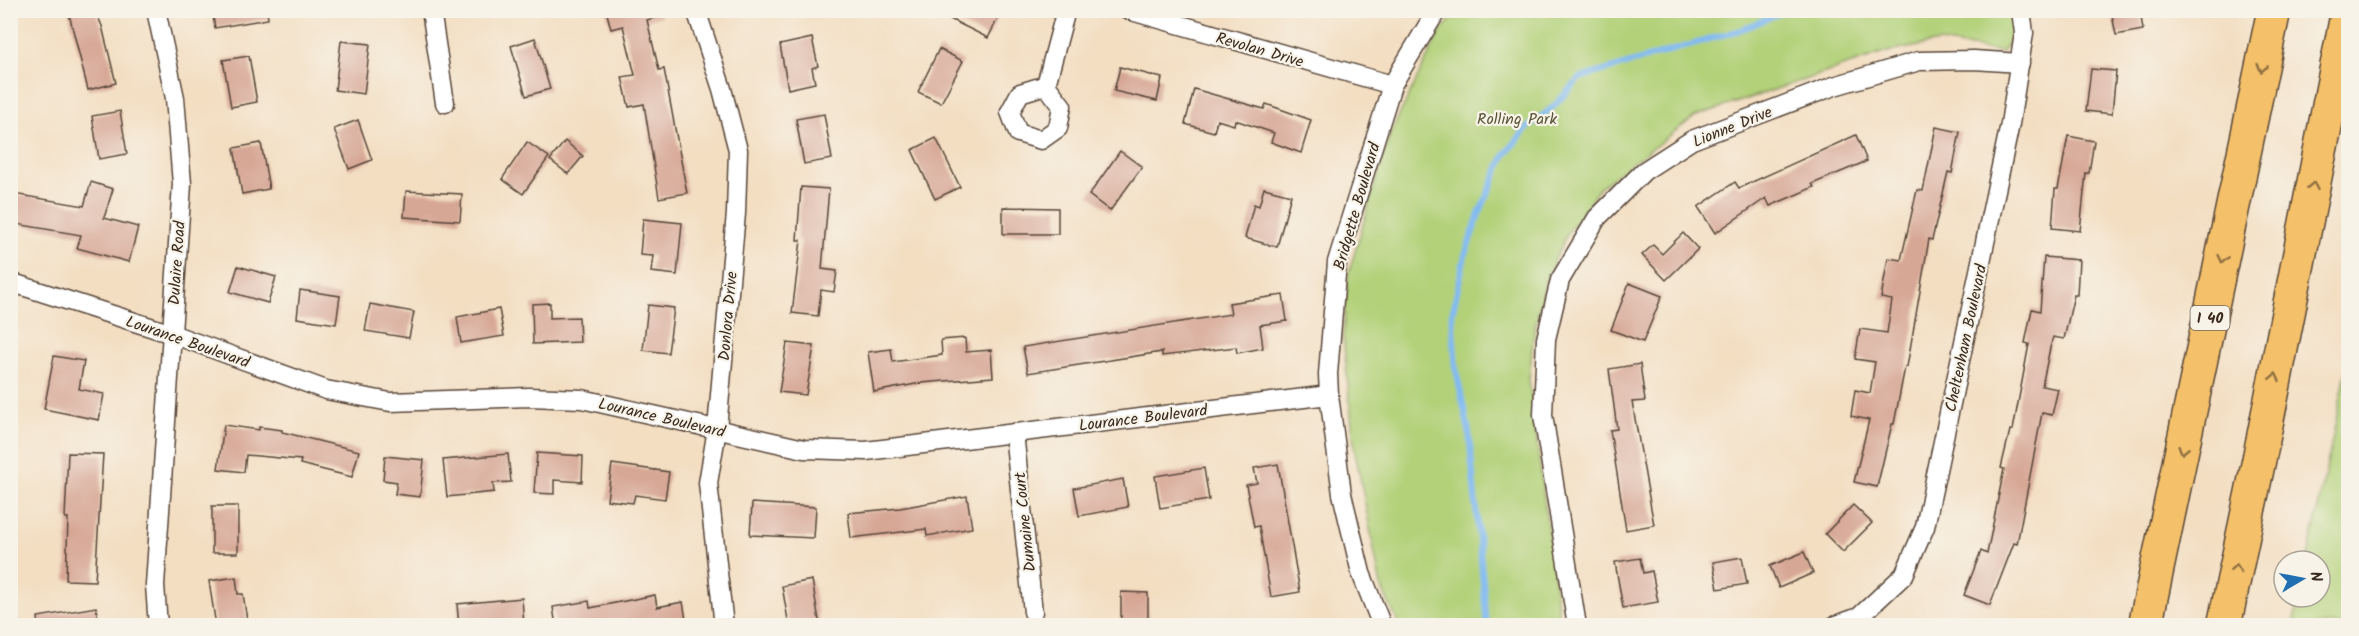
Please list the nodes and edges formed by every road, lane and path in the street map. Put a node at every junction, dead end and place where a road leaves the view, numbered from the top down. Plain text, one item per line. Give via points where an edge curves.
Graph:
1 (156, 10) edge
2 (431, 10) edge
3 (696, 10) edge
4 (1066, 10) edge
5 (1128, 10) edge
6 (1437, 10) edge
7 (2021, 10) edge
8 (2274, 10) edge
9 (2348, 10) edge
10 (2020, 63) junction
11 (1046, 85) dead end
12 (1392, 85) junction
13 (445, 103) dead end
14 (10, 282) edge
15 (172, 334) junction
16 (1329, 395) junction
17 (717, 429) junction
18 (1014, 433) junction
19 (1033, 612) dead end
20 (1860, 621) edge
21 (158, 626) edge
22 (724, 626) edge
23 (1382, 626) edge
24 (1577, 626) edge
25 (1834, 626) edge
26 (2145, 626) edge
27 (2224, 626) edge

1 - 15 street, Dulaire Road via 175,98 182,184
2 - 13 street
3 - 17 street, Donlora Drive via 738,150
4 - 11 street
5 - 12 street, Revolan Drive
6 - 12 street, Bridgette Boulevard
7 - 10 street, Cheltenham Boulevard via 2024,33
8 -> 26 highway, I 40
27 -> 9 highway
10 - 20 street, Cheltenham Boulevard via 1925,527 1904,575
10 - 24 street, Lionne Drive via 1919,62 1834,86 1692,140 1644,171 1597,218 1560,280 1546,339 1543,415
12 - 16 street, Bridgette Boulevard via 1337,262
14 - 15 street, Lourance Boulevard
15 - 17 street, Lourance Boulevard via 326,390 390,402 582,399
15 - 21 street, Dulaire Road via 154,585
16 - 18 street, Lourance Boulevard
16 - 23 street, Bridgette Boulevard via 1342,494 1361,573
17 - 18 street, Lourance Boulevard via 804,449 866,451
17 - 22 street, Donlora Drive via 708,483
18 - 19 street, Dumaine Court
20 - 25 street, Cheltenham Boulevard

